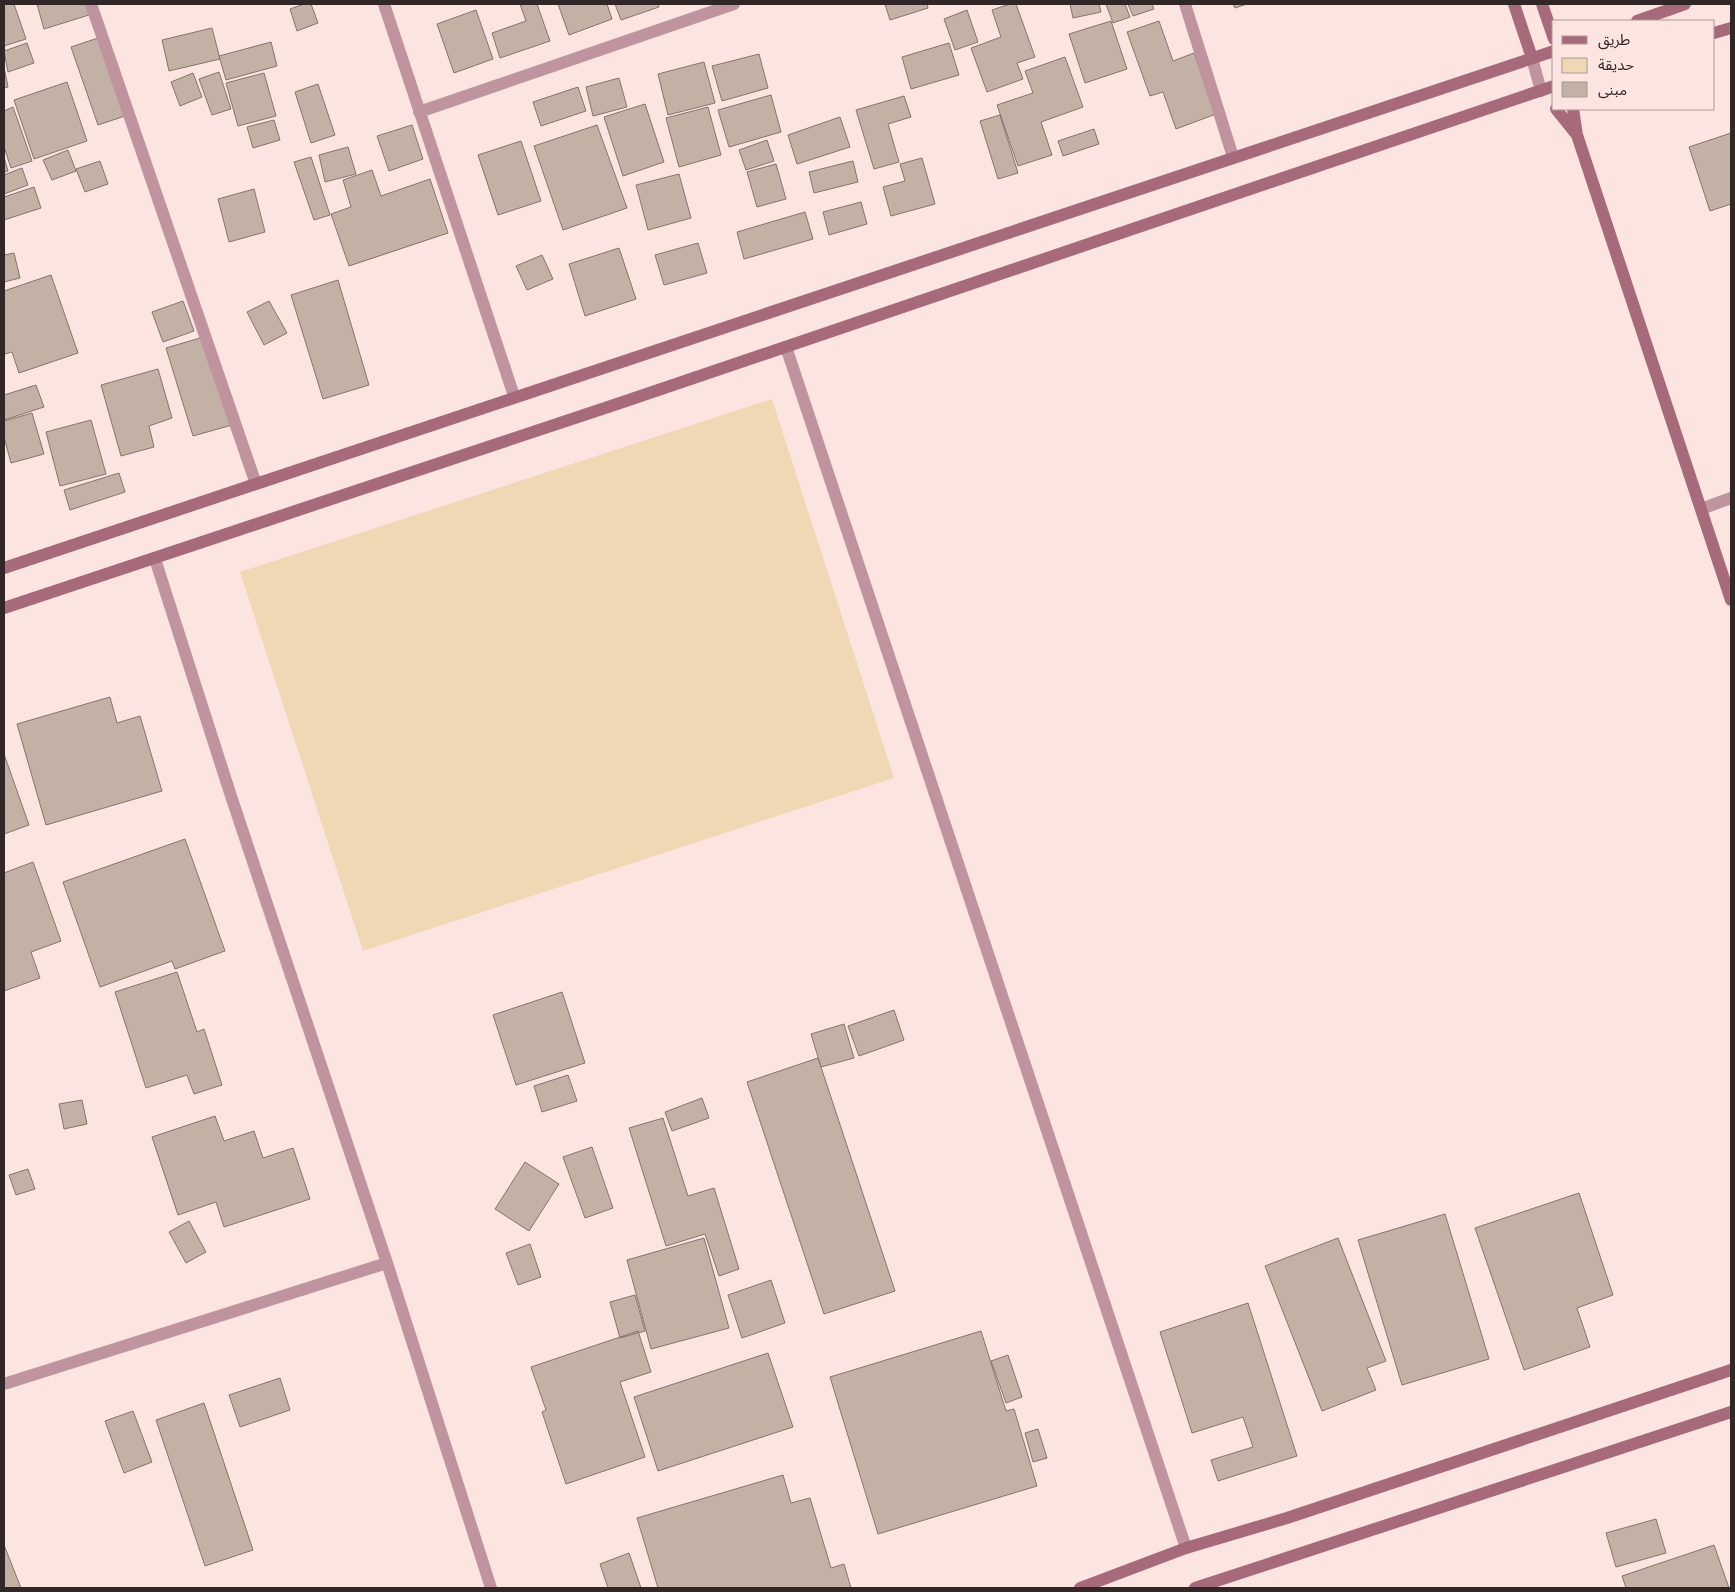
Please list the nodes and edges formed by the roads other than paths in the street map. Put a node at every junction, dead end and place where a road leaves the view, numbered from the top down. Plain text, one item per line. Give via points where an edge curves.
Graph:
1 (91, 4) edge
2 (384, 4) edge
3 (734, 4) edge
4 (1185, 4) edge
5 (1514, 4) edge
6 (1542, 4) edge
7 (1686, 4) edge
8 (1640, 20) edge
9 (1731, 28) edge
10 (1552, 33) edge
11 (1715, 33) edge
12 (1552, 52) edge
13 (1532, 58) junction
14 (1552, 87) edge
15 (1541, 91) junction
16 (1552, 104) edge
17 (1557, 110) edge
18 (1573, 110) edge
19 (419, 112) junction
20 (1578, 135) junction
21 (1233, 157) junction
22 (786, 347) junction
23 (514, 396) junction
24 (256, 484) junction
25 (1731, 498) edge
26 (1702, 509) junction
27 (155, 559) junction
28 (4, 568) edge
29 (1731, 600) edge
30 (4, 608) edge
31 (387, 1263) junction
32 (1731, 1370) edge
33 (4, 1384) edge
34 (1731, 1412) edge
35 (1186, 1548) junction
36 (491, 1588) edge
37 (1080, 1588) edge
38 (1196, 1588) edge

1 - 24 street
2 - 19 street
3 - 19 street
4 - 21 street
5 - 13 street
6 - 10 street
7 - 8 street
9 - 11 street
12 - 13 street
13 - 15 street
13 - 21 street
14 - 15 street
15 - 16 street
15 - 22 street
17 - 20 street
18 - 20 street
19 - 23 street
20 - 26 street
21 - 23 street
22 - 27 street
22 - 35 street
23 - 24 street
24 - 28 street
25 - 26 street
26 - 29 street
27 - 30 street
27 - 31 street
31 - 33 street
31 - 36 street
32 - 35 street via 1287,1518
34 - 38 street
35 - 37 street

